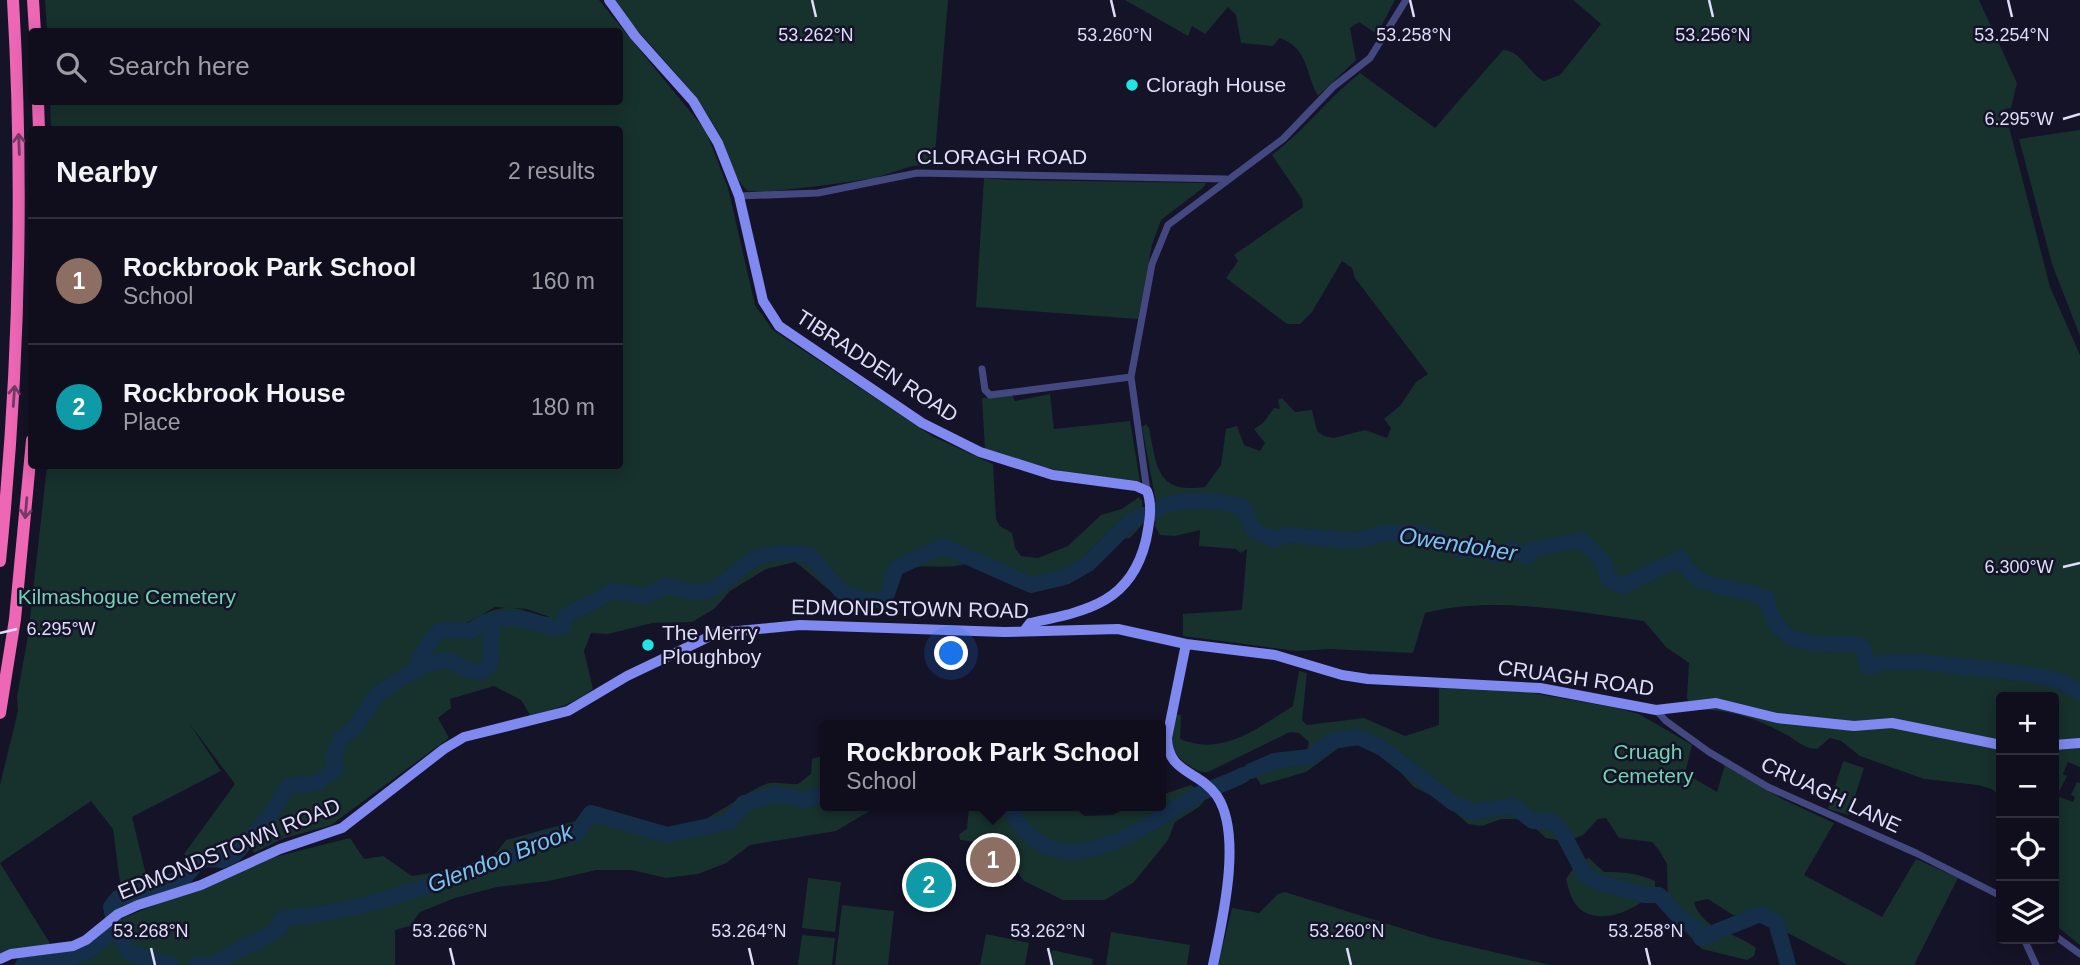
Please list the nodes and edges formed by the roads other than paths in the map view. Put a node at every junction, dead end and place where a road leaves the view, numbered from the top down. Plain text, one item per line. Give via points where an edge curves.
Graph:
1 (13, 0) edge
2 (33, 0) edge
3 (609, 0) edge
4 (1406, 0) edge
5 (35, 28) edge
6 (38, 105) edge
7 (39, 126) edge
8 (1226, 179) junction
9 (739, 196) junction
10 (982, 369) dead end
11 (1131, 377) junction
12 (29, 469) edge
13 (1147, 491) junction
14 (0, 561) edge
15 (1024, 631) junction
16 (1186, 644) junction
17 (1656, 710) junction
18 (0, 713) edge
19 (2080, 743) edge
20 (1996, 744) edge
21 (2059, 745) edge
22 (1996, 893) edge
23 (2059, 939) edge
24 (2026, 944) edge
25 (2080, 954) edge
26 (0, 959) edge
27 (1213, 965) edge
28 (2036, 965) edge

14 -> 1 highway via 19,267
2 - 5 highway
3 - 9 main road, TIBRADDEN ROAD via 693,101 725,157
4 - 8 street via 1370,58 1332,87 1283,139
6 - 7 highway
8 - 9 street, CLORAGH ROAD via 917,173 818,192
8 - 11 street via 1168,225 1152,264
9 - 13 main road, TIBRADDEN ROAD via 763,301 779,326 922,423 980,452 1053,475
10 - 11 street via 990,395
11 - 13 street
12 -> 18 highway via 15,619
13 - 15 main road via 1149,528 1135,574 1102,603 1030,623
15 - 16 main road, EDMONDSTOWN ROAD via 1118,629
15 - 26 main road, EDMONDSTOWN ROAD via 800,625 717,633 627,676 578,707 464,737 342,828 114,917 73,946
16 - 17 main road, CRUAGH ROAD via 1275,656 1368,679 1540,688
16 - 27 main road via 1167,751 1176,765 1215,793 1224,810 1228,850 1225,912
17 - 20 main road, CRUAGH ROAD via 1716,703 1777,718 1854,726 1892,723
17 - 22 street, CRUAGH LANE via 1709,752 1768,787
19 - 21 main road
23 - 25 street
24 - 28 street

